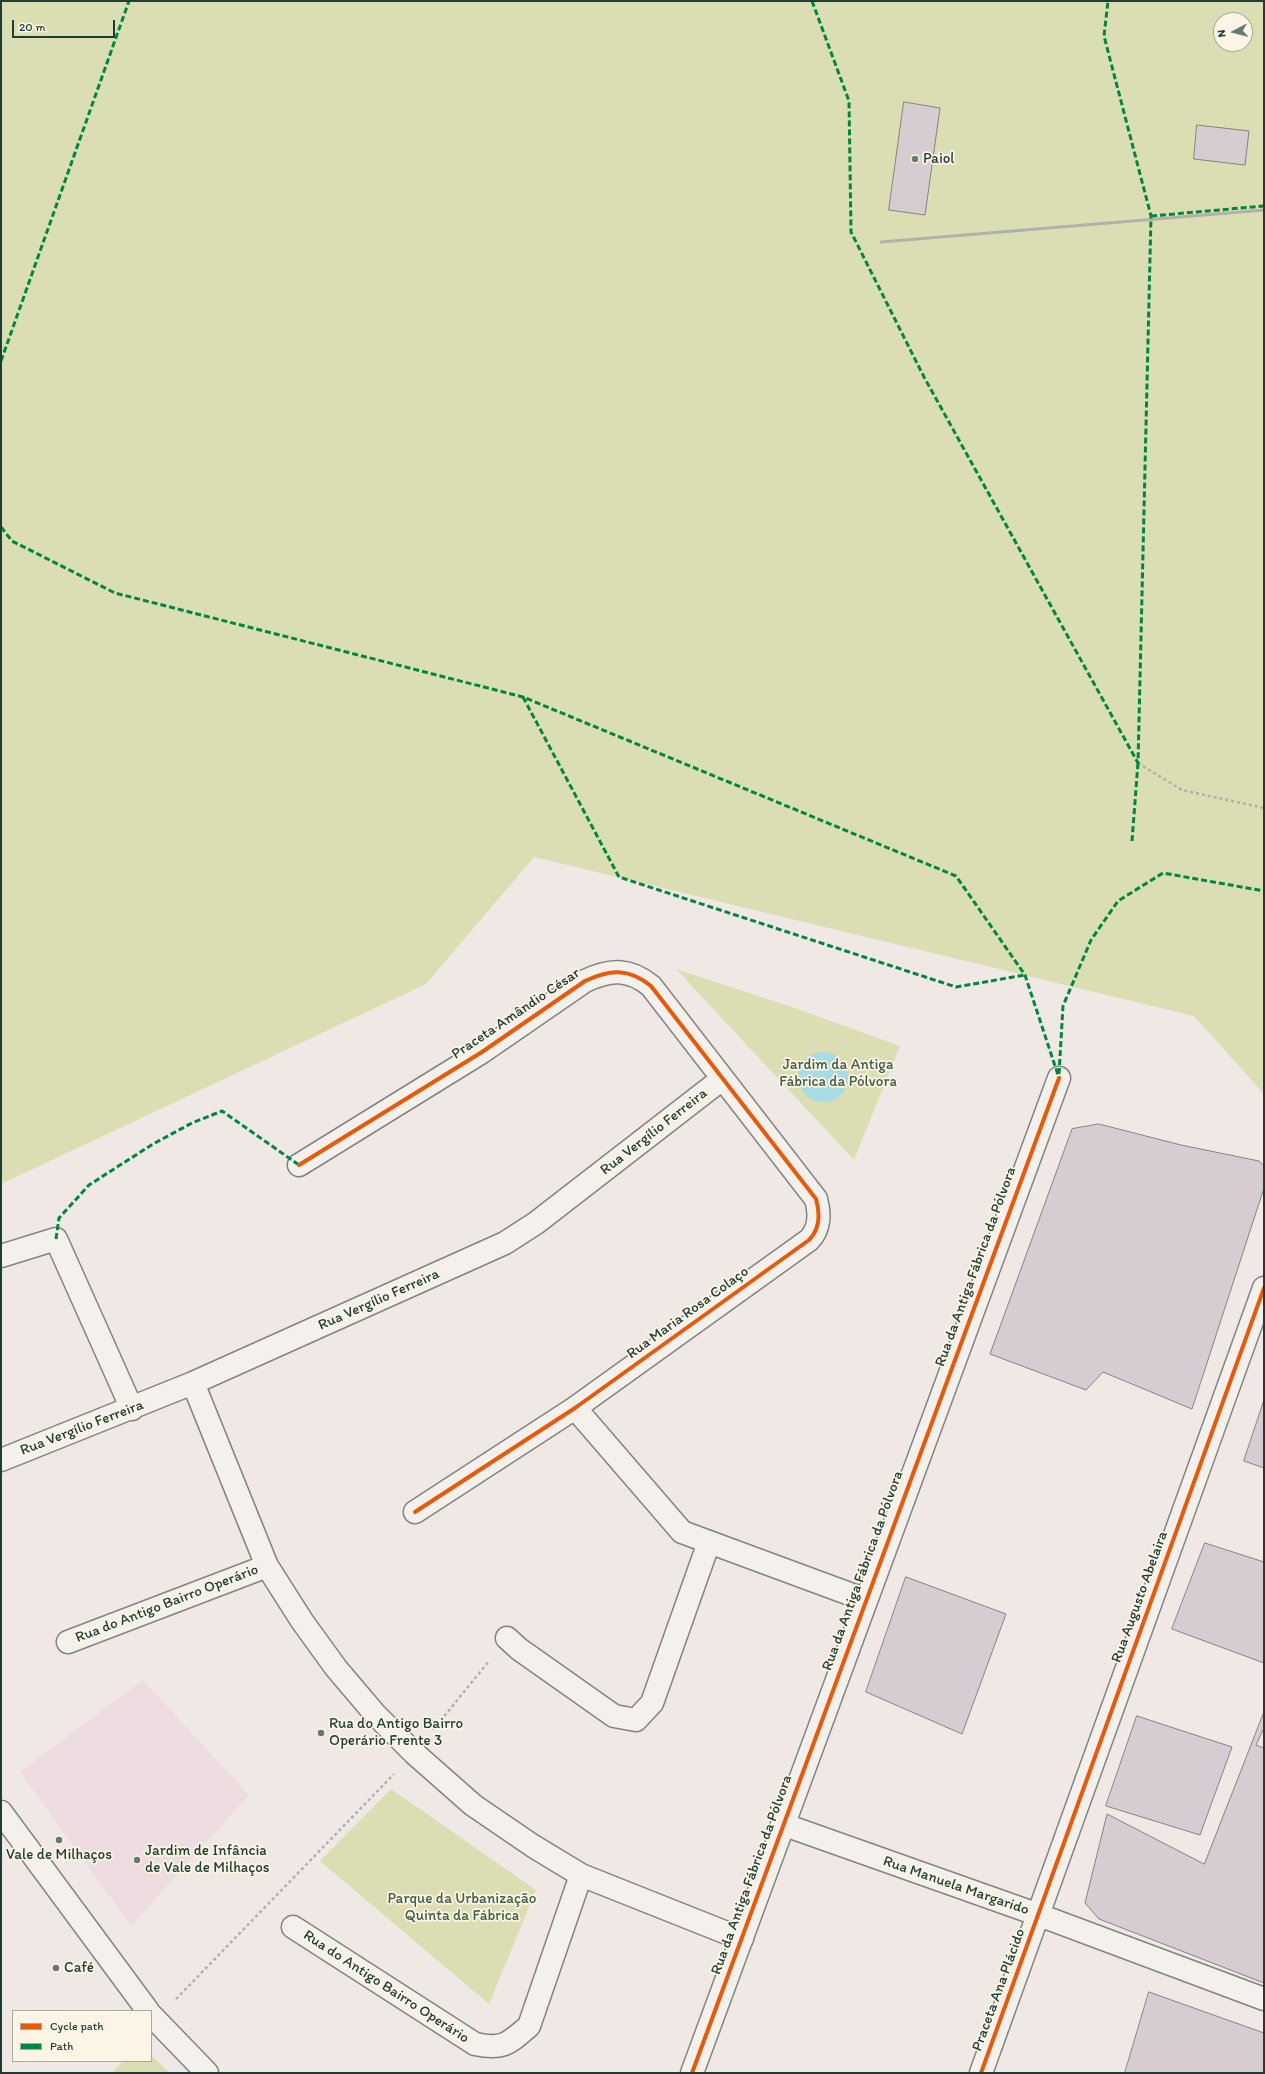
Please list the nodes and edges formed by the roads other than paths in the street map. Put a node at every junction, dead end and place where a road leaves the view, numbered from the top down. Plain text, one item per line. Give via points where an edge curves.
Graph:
1 (1059, 1078) dead end
2 (722, 1079) junction
3 (299, 1165) dead end
4 (1, 1256) edge
5 (1264, 1288) edge
6 (193, 1383) junction
7 (575, 1408) junction
8 (132, 1409) junction
9 (1, 1460) edge
10 (416, 1512) dead end
11 (709, 1542) junction
12 (267, 1566) junction
13 (866, 1600) junction
14 (507, 1638) road end
15 (68, 1642) dead end
16 (2, 1815) edge
17 (782, 1824) junction
18 (581, 1875) junction
19 (1039, 1915) junction
20 (293, 1927) dead end
21 (742, 1939) junction
22 (1264, 1999) edge
23 (147, 2010) edge
24 (152, 2016) edge
25 (207, 2073) edge
26 (692, 2073) edge
27 (981, 2073) edge

1 - 13 street, Rua da Antiga Fábrica da Pólvora
2 - 3 street, Praceta Amândio César via 651,986 635,975 612,972 602,974 585,981 482,1052
2 - 6 street, Rua Vergílio Ferreira via 517,1236 472,1259
2 - 7 street, Rua Maria Rosa Colaço via 812,1192 818,1206 816,1230 809,1240
4 - 8 street via 56,1239
5 - 19 street, Rua Augusto Abelaira
6 - 8 street, Rua Vergílio Ferreira
6 - 12 street, Rua do Antigo Bairro Operário
7 - 10 street, Rua Maria Rosa Colaço
7 - 11 street via 682,1532
8 - 9 street, Rua Vergílio Ferreira
11 - 13 street
11 - 14 street via 652,1703 636,1720 614,1716
12 - 15 street, Rua do Antigo Bairro Operário
12 - 18 street, Rua do Antigo Bairro Operário via 336,1668 375,1714 414,1753 473,1806
13 - 17 street, Rua da Antiga Fábrica da Pólvora
16 - 23 street
17 - 19 street, Rua Manuela Margarido
17 - 21 street, Rua da Antiga Fábrica da Pólvora
18 - 20 street, Rua do Antigo Bairro Operário via 529,2026 512,2041 493,2048 475,2044
18 - 21 street, Rua do Antigo Bairro Operário
19 - 22 street, Rua Manuela Margarido
19 - 27 street, Praceta Ana Plácido
21 - 26 street, Rua da Antiga Fábrica da Pólvora
24 - 25 street

